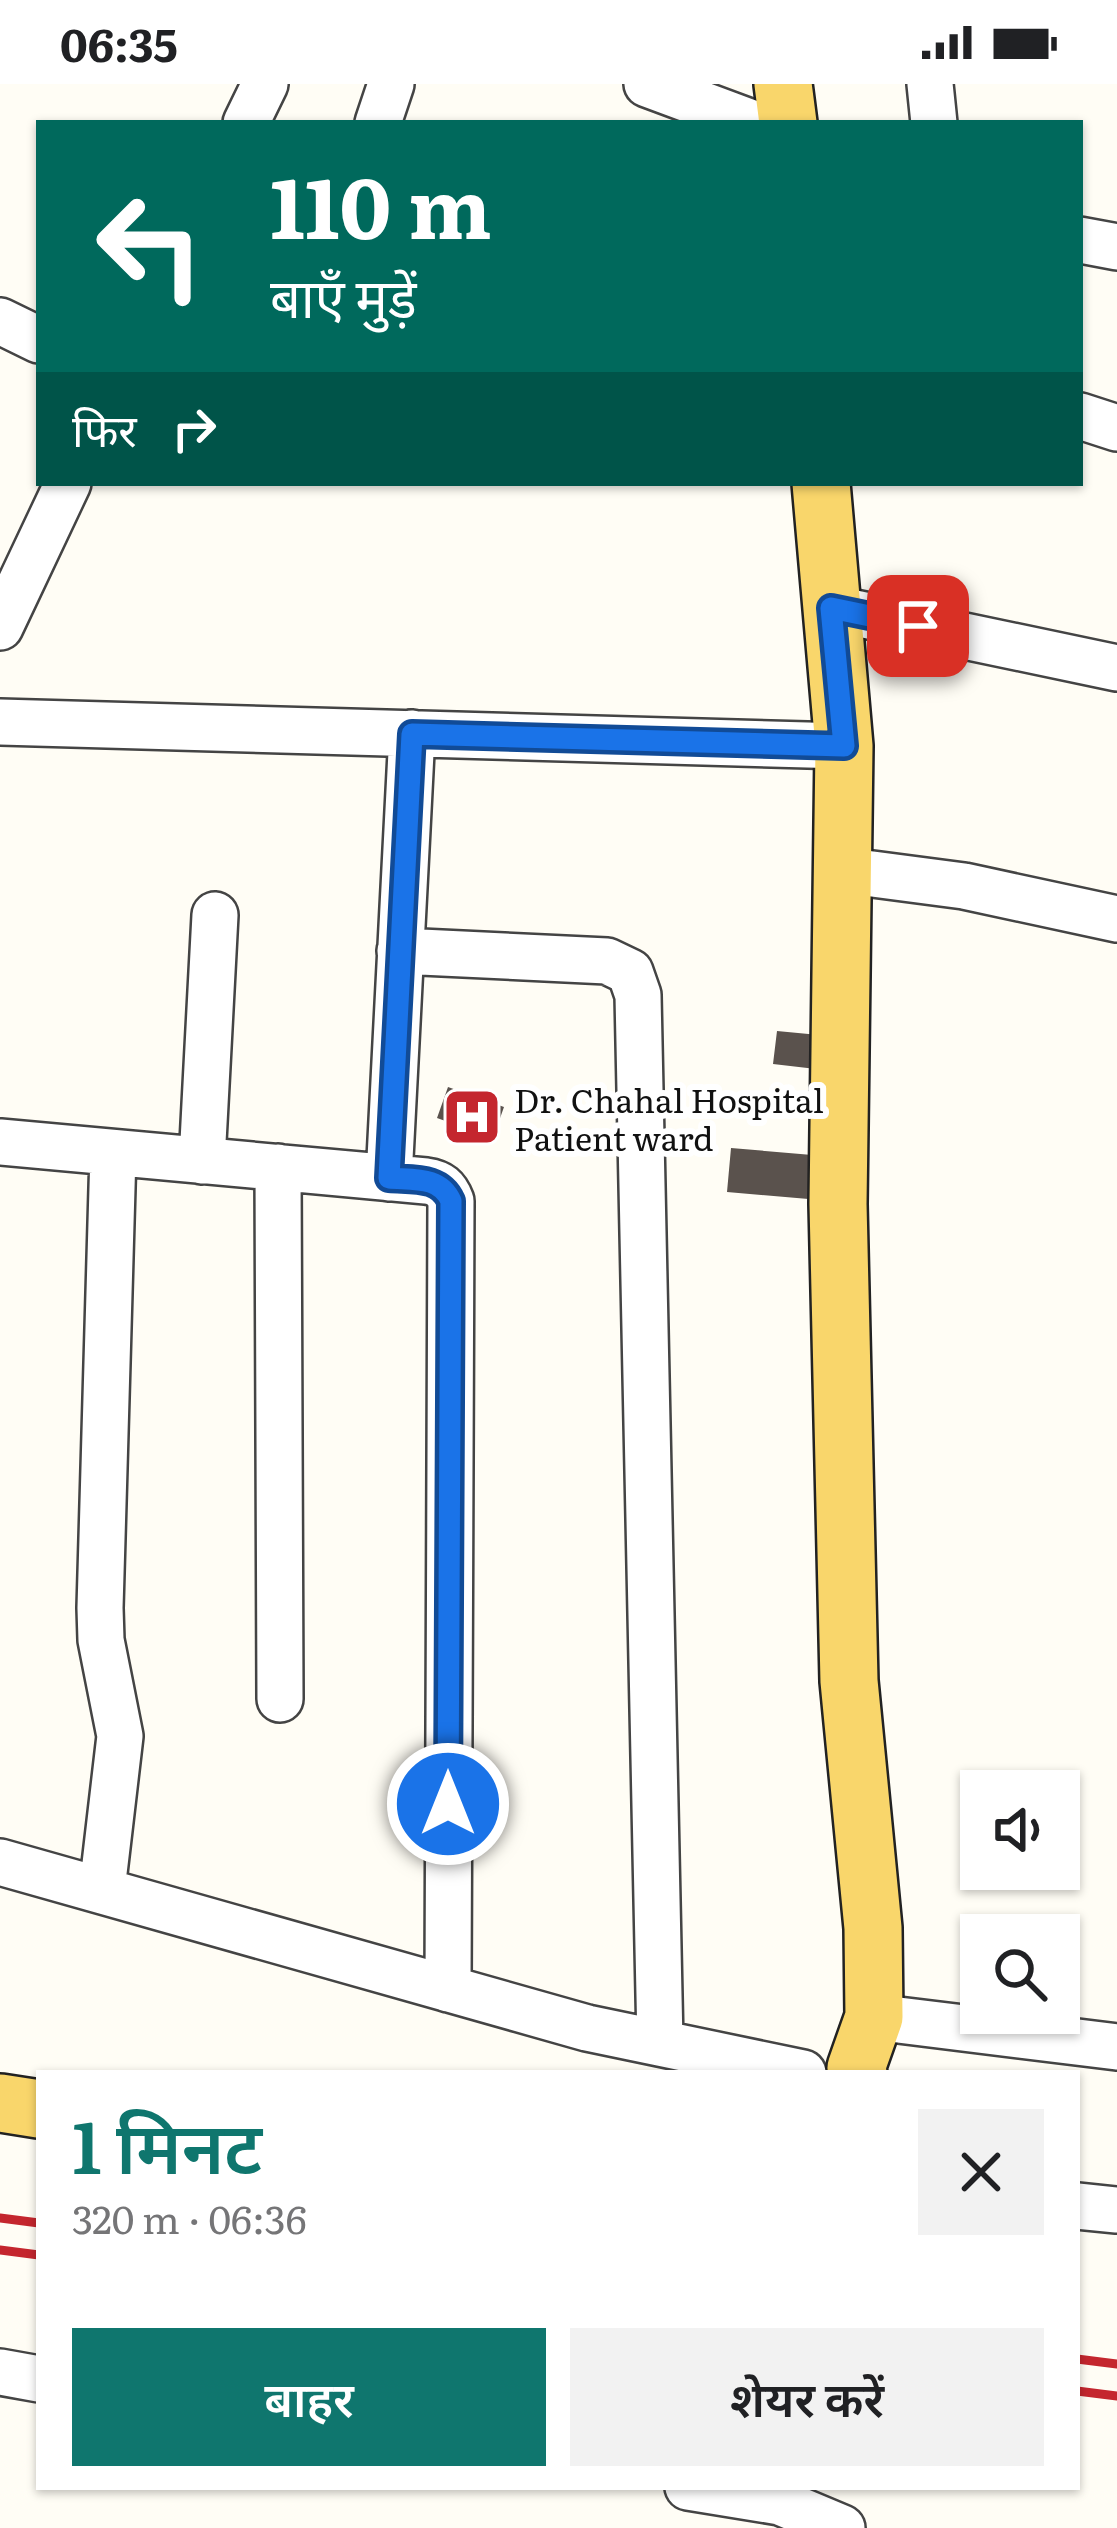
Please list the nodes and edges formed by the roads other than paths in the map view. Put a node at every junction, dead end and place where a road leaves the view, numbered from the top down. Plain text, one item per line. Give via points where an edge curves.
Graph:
1 (391, 84) edge
2 (647, 84) edge
3 (784, 84) edge
4 (930, 84) edge
5 (379, 120) edge
6 (744, 120) edge
7 (788, 120) edge
8 (934, 120) edge
9 (1083, 241) edge
10 (1117, 247) edge
11 (0, 321) edge
12 (36, 339) edge
13 (1083, 417) edge
14 (1117, 428) edge
15 (67, 486) edge
16 (821, 486) edge
17 (831, 608) junction
18 (0, 627) edge
19 (1117, 668) edge
20 (0, 722) edge
21 (412, 734) junction
22 (844, 746) junction
23 (842, 870) junction
24 (215, 915) dead end
25 (1117, 919) edge
26 (400, 951) junction
27 (0, 1142) edge
28 (113, 1153) junction
29 (202, 1161) junction
30 (278, 1167) junction
31 (389, 1178) junction
32 (280, 1700) dead end
33 (0, 1862) edge
34 (102, 1891) junction
35 (448, 1989) junction
36 (660, 2044) junction
37 (1117, 2048) edge
38 (845, 2061) edge
39 (0, 2103) edge
40 (36, 2109) edge
41 (1080, 2206) edge
42 (1117, 2210) edge
43 (0, 2372) edge
44 (36, 2378) edge
45 (706, 2490) edge
46 (851, 2490) edge
47 (844, 2528) edge

1 - 5 street
2 - 6 street
3 - 7 main road
4 - 8 street
9 - 10 street
11 - 12 street
13 - 14 street
15 - 18 street
16 - 17 main road
17 - 19 street
17 - 22 main road
20 - 21 street
21 - 22 street
21 - 26 street
22 - 23 main road
23 - 25 street
23 - 38 main road via 838,1204 849,1682 873,1928
24 - 29 street
26 - 31 street
26 - 36 street via 608,962 630,973 638,995
27 - 28 street
28 - 29 street
28 - 34 street via 100,1608 120,1736
29 - 30 street
30 - 31 street
30 - 32 street
31 - 35 street via 435,1182 451,1201
33 - 34 street
34 - 35 street
35 - 36 street
36 - 38 street
37 - 38 street
39 - 40 main road
41 - 42 street
43 - 44 street
45 - 47 street via 780,2502
46 - 47 street

